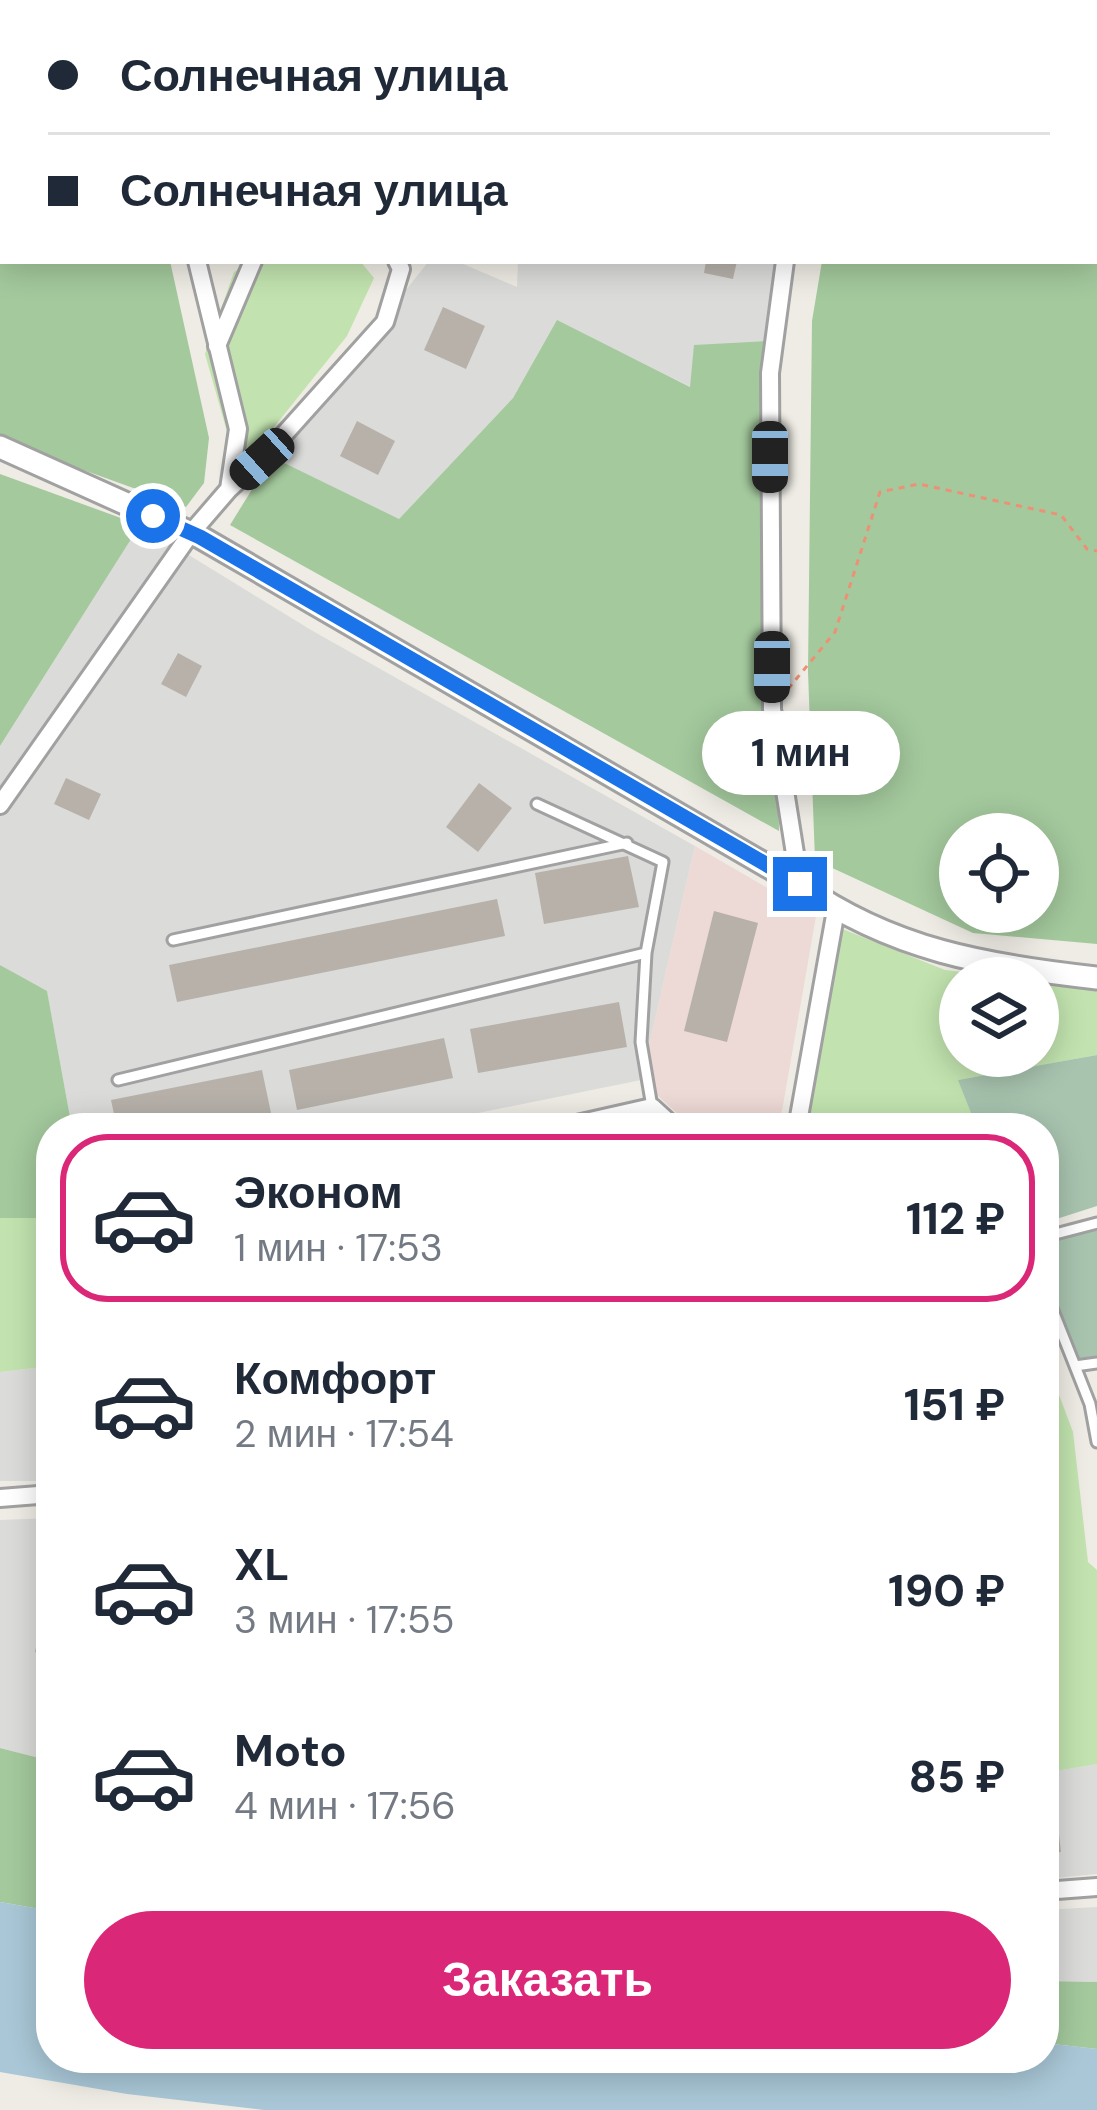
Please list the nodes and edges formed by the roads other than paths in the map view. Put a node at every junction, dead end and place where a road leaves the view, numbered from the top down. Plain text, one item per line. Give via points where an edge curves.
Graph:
1 (198, 264) edge
2 (253, 264) edge
3 (398, 264) edge
4 (785, 264) edge
5 (217, 346) junction
6 (0, 447) edge
7 (229, 490) junction
8 (191, 533) junction
9 (537, 804) dead end
10 (0, 805) edge
11 (627, 843) junction
12 (800, 884) junction
13 (836, 910) junction
14 (173, 940) dead end
15 (646, 953) junction
16 (1097, 978) edge
17 (118, 1079) dead end
18 (652, 1107) junction
19 (626, 1113) edge
20 (659, 1113) edge
21 (800, 1113) edge
22 (1097, 1223) edge
23 (1059, 1233) edge
24 (1059, 1326) edge
25 (1097, 1363) edge
26 (1075, 1366) junction
27 (1097, 1442) edge
28 (36, 1495) edge
29 (0, 1498) edge
30 (1097, 1887) edge
31 (1059, 1890) edge

1 - 5 street
2 - 5 street
3 - 7 street via 385,322
4 - 12 street via 770,373 772,710
5 - 7 street via 238,429
6 - 8 street
7 - 8 street
8 - 10 street
8 - 12 street
9 - 11 lane
11 - 14 lane
11 - 15 lane via 663,862
12 - 13 street
13 - 16 street via 998,967
13 - 21 street
15 - 17 lane
15 - 18 lane via 641,1042
18 - 19 street
18 - 20 street
22 - 23 lane
24 - 26 lane
25 - 26 lane
26 - 27 lane
28 - 29 street
30 - 31 street

